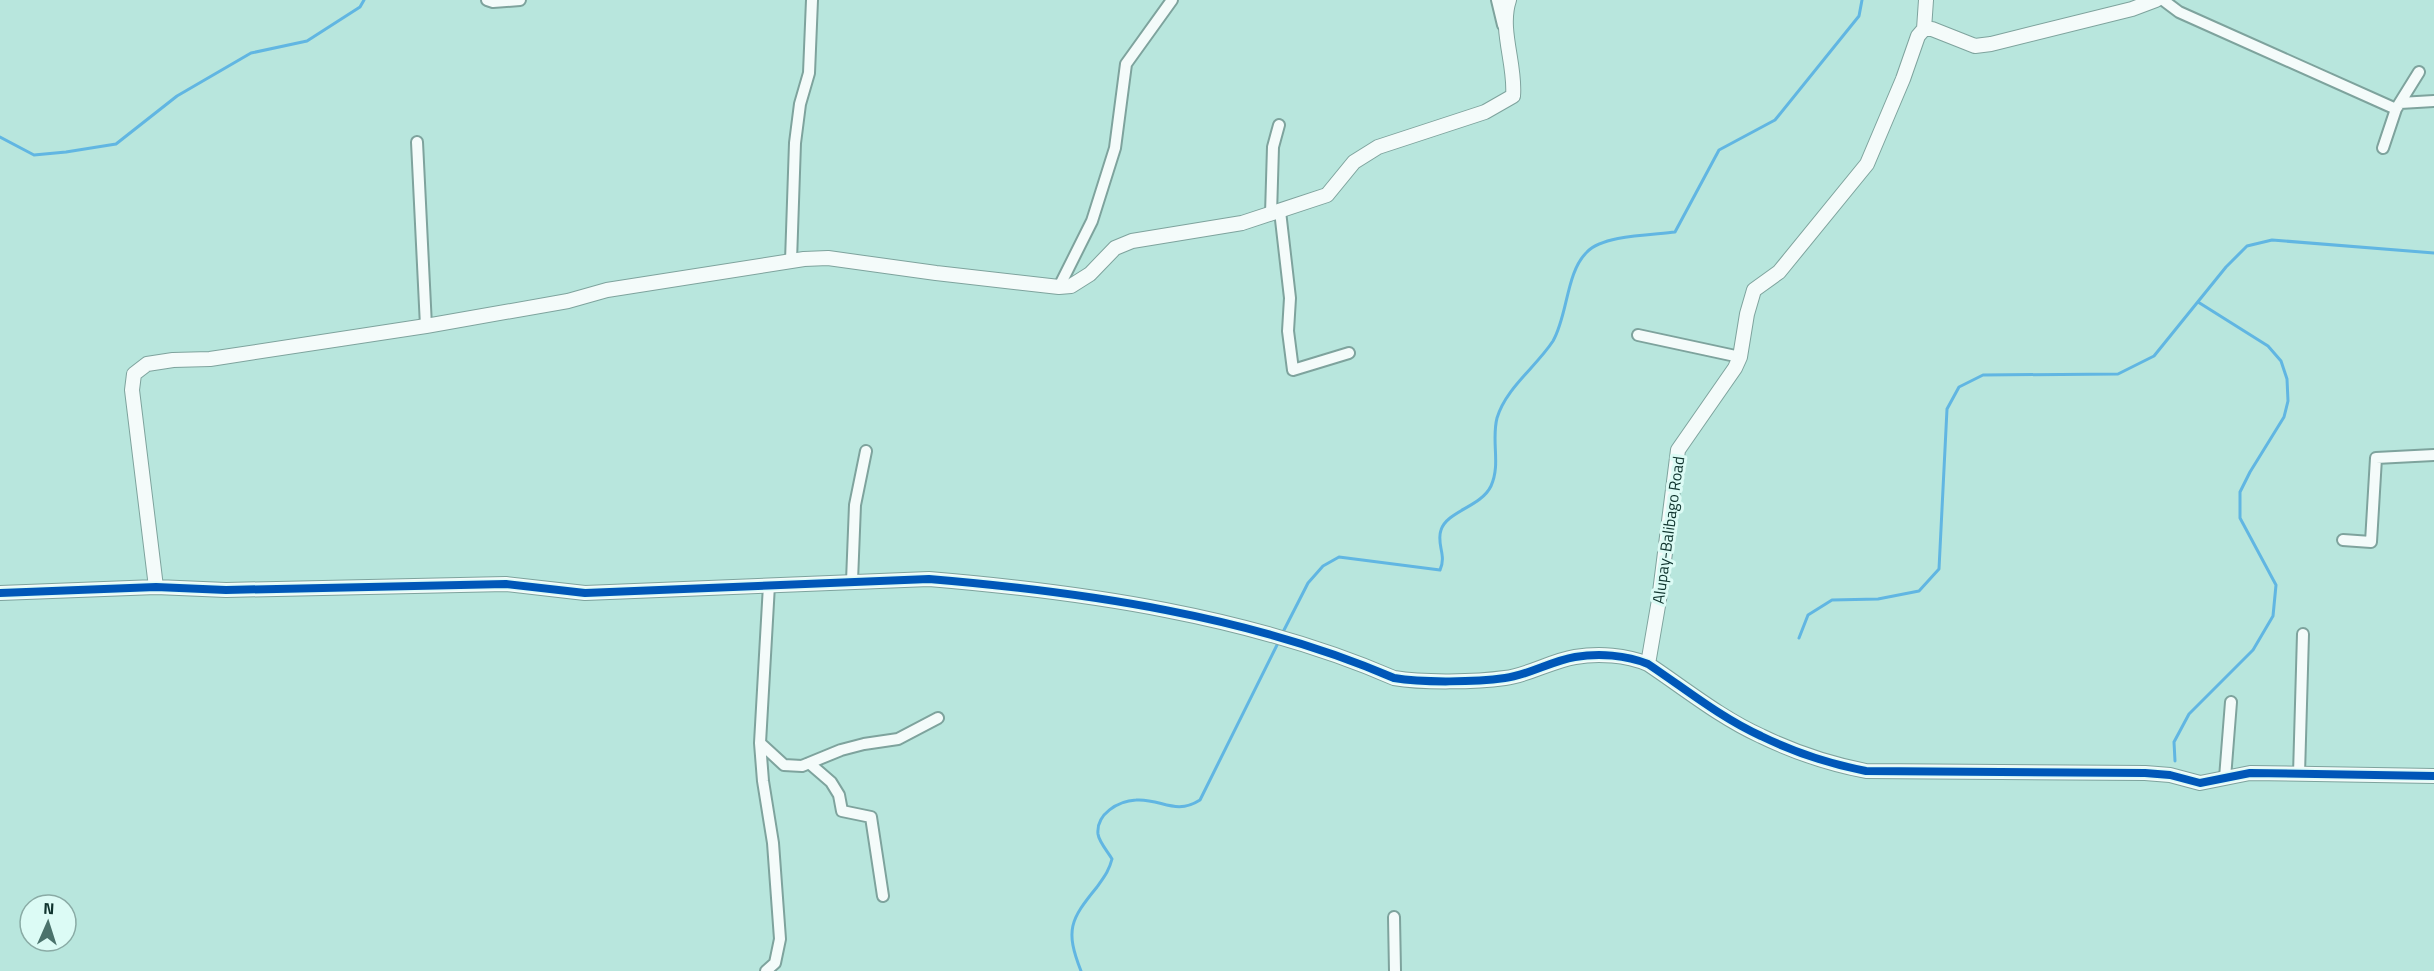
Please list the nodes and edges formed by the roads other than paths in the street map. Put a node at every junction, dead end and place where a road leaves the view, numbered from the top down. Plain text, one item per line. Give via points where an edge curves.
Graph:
1 (487, 0) edge
2 (520, 0) edge
3 (812, 0) edge
4 (1172, 0) edge
5 (1497, 0) edge
6 (1509, 0) edge
7 (1926, 0) edge
8 (2156, 0) edge
9 (2163, 0) edge
10 (1924, 29) junction
11 (1508, 42) junction
12 (2419, 72) dead end
13 (2434, 101) edge
14 (2398, 106) junction
15 (1279, 125) dead end
16 (417, 142) dead end
17 (2383, 148) dead end
18 (1275, 213) junction
19 (791, 261) junction
20 (1059, 287) junction
21 (426, 326) junction
22 (1638, 335) dead end
23 (1349, 353) dead end
24 (1740, 357) junction
25 (866, 451) dead end
26 (2434, 455) edge
27 (2343, 540) dead end
28 (852, 581) junction
29 (769, 585) junction
30 (156, 587) junction
31 (0, 593) edge
32 (2303, 634) dead end
33 (1648, 664) junction
34 (2231, 702) dead end
35 (938, 718) dead end
36 (760, 743) junction
37 (808, 764) junction
38 (2299, 774) junction
39 (2434, 776) edge
40 (2225, 778) junction
41 (883, 896) dead end
42 (1394, 917) dead end
43 (766, 971) edge
44 (1395, 971) edge

1 - 2 street
3 - 19 street via 809,73 795,143
4 - 20 street via 1126,64 1116,148 1092,221
5 - 11 street
6 - 11 street
7 - 10 street
8 - 10 street via 1975,46
9 - 14 street via 2178,12
10 - 24 street, Alupay-Balibago Road via 1867,164 1779,272 1754,290
11 - 18 street via 1513,96 1485,112 1378,147 1354,162 1327,195
12 - 14 street
13 - 14 street
14 - 17 street
15 - 18 street via 1273,147
16 - 21 street
18 - 20 street via 1242,223 1132,241 1115,248 1090,274 1071,286
18 - 23 street via 1290,298 1288,331 1293,370
19 - 20 street via 828,258
19 - 21 street via 607,290 568,302
21 - 30 street via 210,359 147,364 135,374 132,390
22 - 24 street
24 - 33 street, Alupay-Balibago Road via 1678,450
25 - 28 street via 855,505
26 - 27 street via 2376,458 2371,542
28 - 29 street
28 - 33 street via 929,579 1157,608 1283,637 1411,681 1504,678 1575,657 1615,656
29 - 30 street via 585,593 506,584 226,590
29 - 36 street
30 - 31 street
32 - 38 street
33 - 40 street via 1760,736 1836,765 1866,771 2145,773 2200,783
34 - 40 street
35 - 37 street via 898,739 841,750
36 - 37 street via 784,765
36 - 43 street via 780,939 775,963
37 - 41 street via 831,782 842,811 871,817
38 - 39 street
38 - 40 street via 2250,773
42 - 44 street

